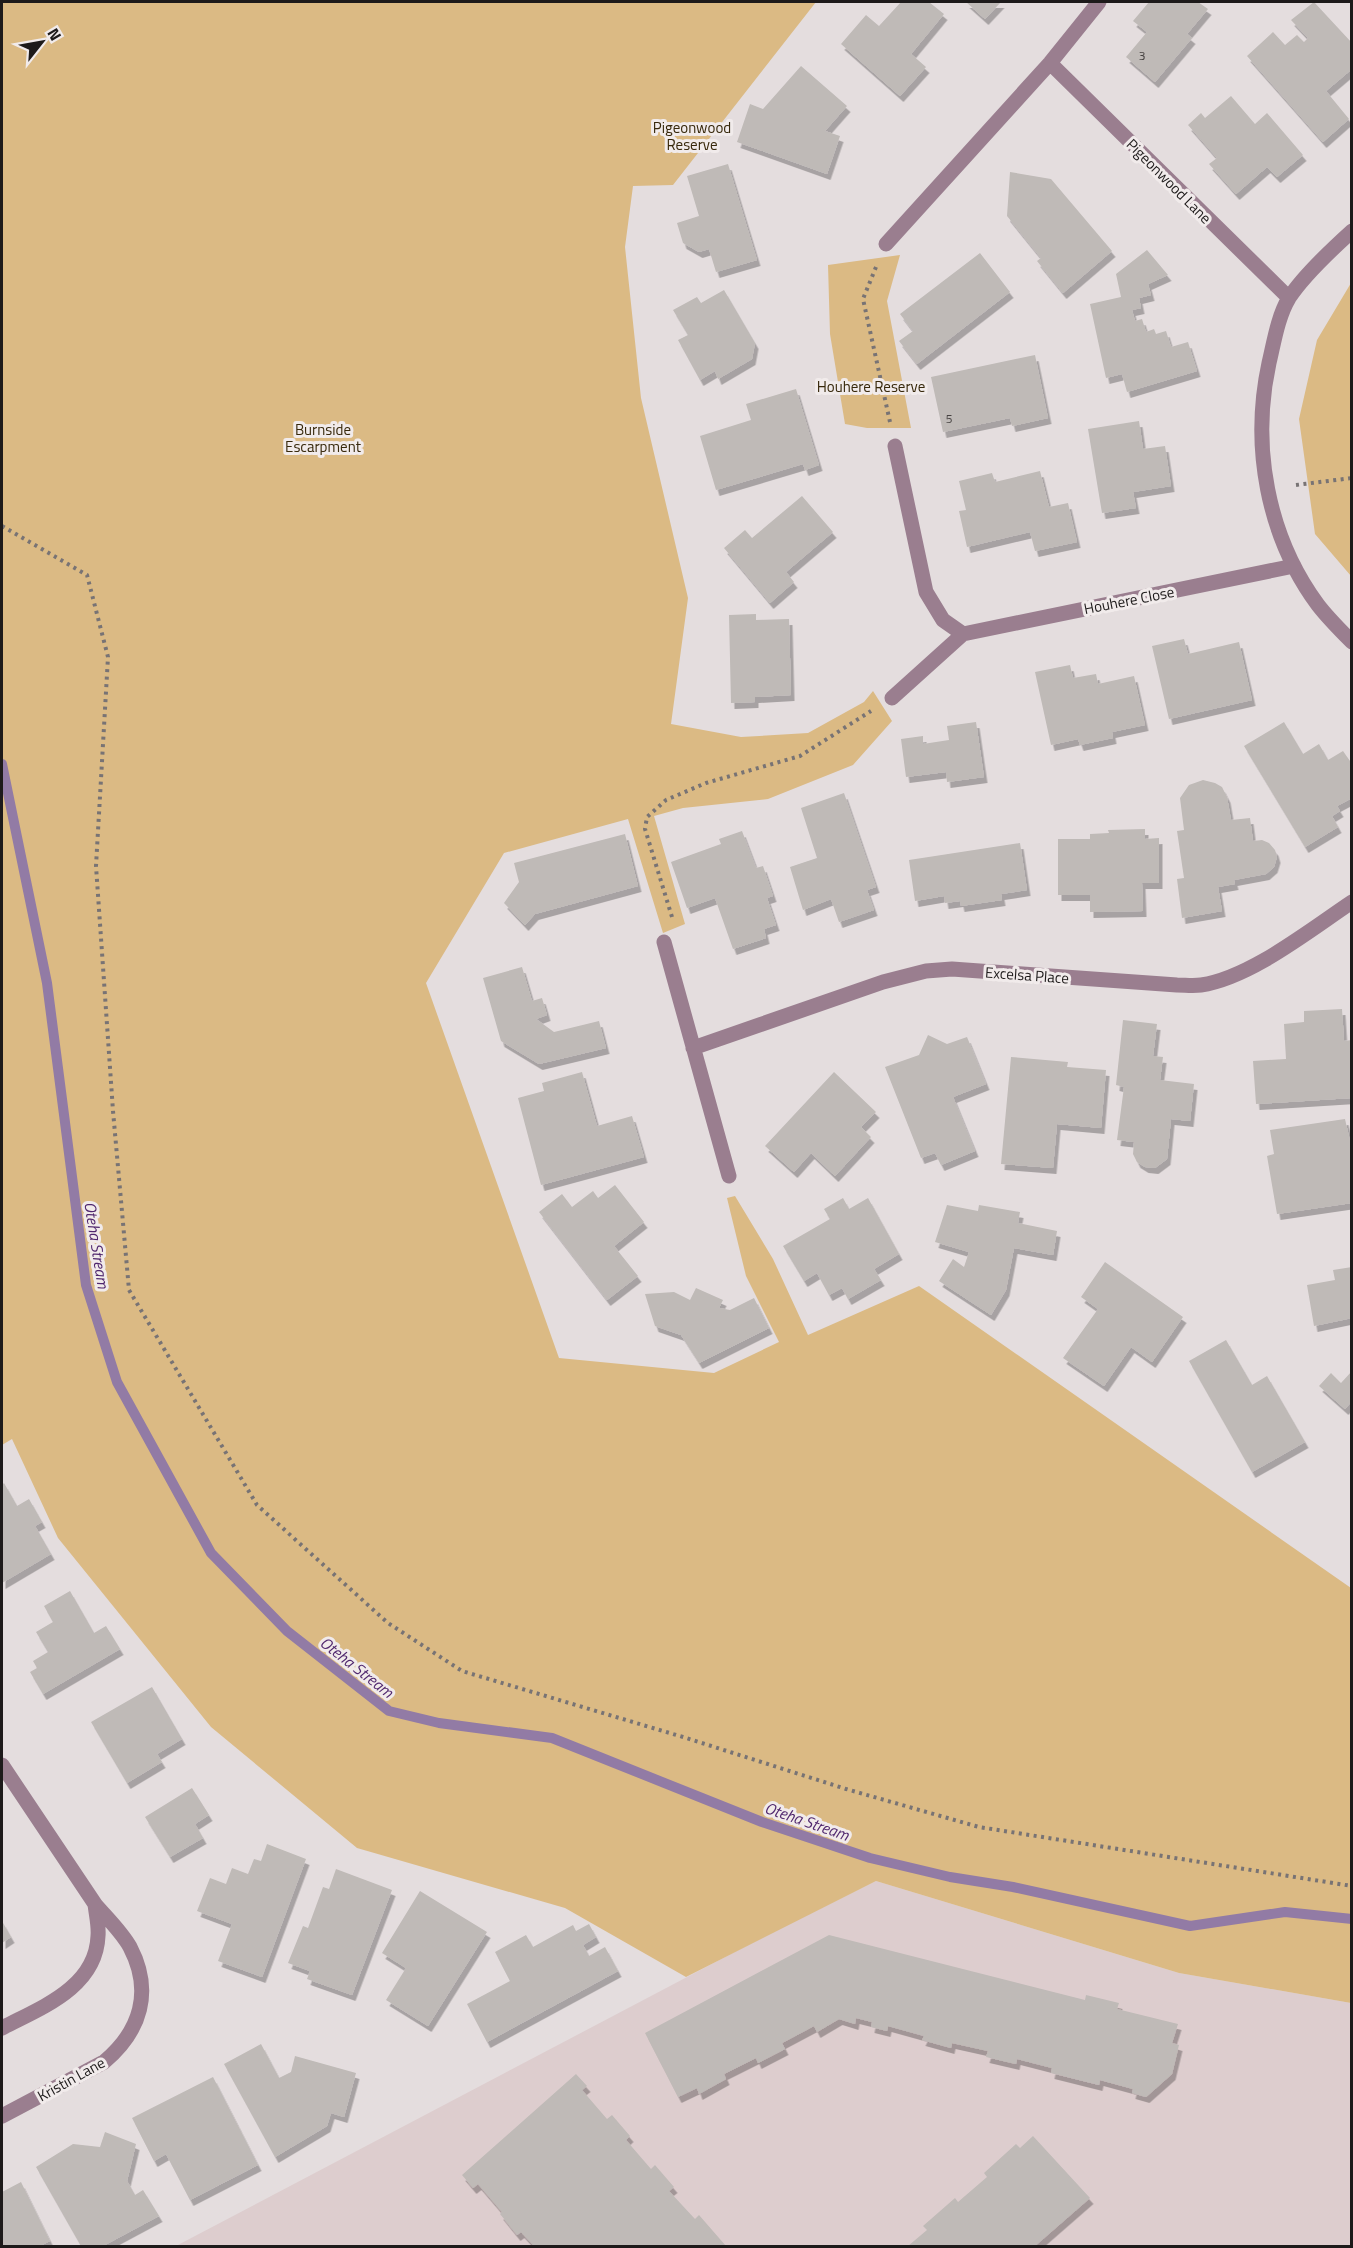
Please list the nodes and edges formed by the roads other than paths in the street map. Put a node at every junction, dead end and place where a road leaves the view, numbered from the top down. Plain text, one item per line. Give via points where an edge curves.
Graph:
1 (1099, 2) edge
2 (1050, 63) junction
3 (1352, 231) edge
4 (886, 244) road end
5 (1289, 298) junction
6 (895, 446) road end
7 (1294, 566) junction
8 (963, 634) junction
9 (1352, 642) edge
10 (892, 698) road end
11 (1352, 902) edge
12 (664, 942) road end
13 (693, 1048) junction
14 (729, 1176) dead end
15 (2, 1765) edge
16 (95, 1904) junction
17 (2, 2028) edge
18 (2, 2116) edge

1 - 2 street
2 - 4 street
2 - 5 street, Pigeonwood Lane
3 - 5 street
5 - 7 street via 1267,371 1262,449 1276,528
6 - 8 street via 926,592 943,620
7 - 8 street, Houhere Close
7 - 9 street via 1318,606
8 - 10 street
11 - 13 street, Excelsa Place via 1251,966 1202,985 952,969 926,971 883,982
12 - 13 street
13 - 14 street
15 - 16 street, Kristin Lane
16 - 17 street, Kristin Lane via 96,1950 79,1981 68,1993
16 - 18 street, Kristin Lane via 129,1945 138,1965 142,2001 130,2035 104,2062

